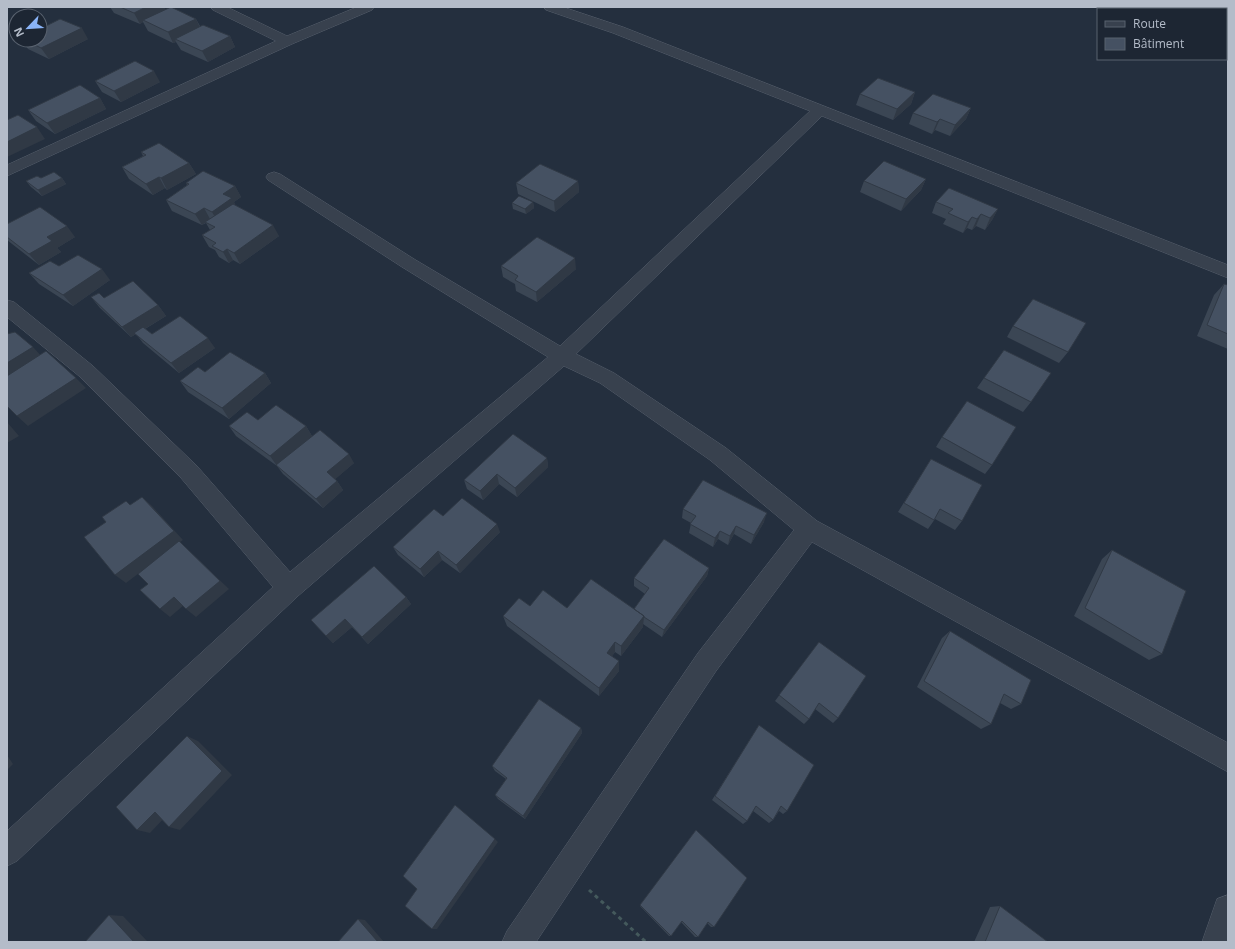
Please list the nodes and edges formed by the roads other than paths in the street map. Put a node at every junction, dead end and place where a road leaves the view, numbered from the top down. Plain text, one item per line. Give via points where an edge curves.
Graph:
1 (217, 7) edge
2 (368, 7) edge
3 (550, 7) edge
4 (287, 41) junction
5 (820, 110) junction
6 (7, 171) edge
7 (274, 177) dead end
8 (1228, 272) edge
9 (7, 307) edge
10 (562, 356) junction
11 (809, 528) junction
12 (289, 588) junction
13 (1228, 758) edge
14 (7, 851) edge
15 (1228, 910) edge
16 (518, 942) edge
17 (1218, 942) edge

1 - 4 street
2 - 4 street
3 - 5 street via 618,30
4 - 6 street
5 - 8 street
5 - 10 street
7 - 10 street via 408,263
9 - 12 street via 86,370 189,472
10 - 11 street via 607,378 718,454
10 - 12 street
11 - 13 street
11 - 16 street via 707,662
12 - 14 street
15 - 17 street

